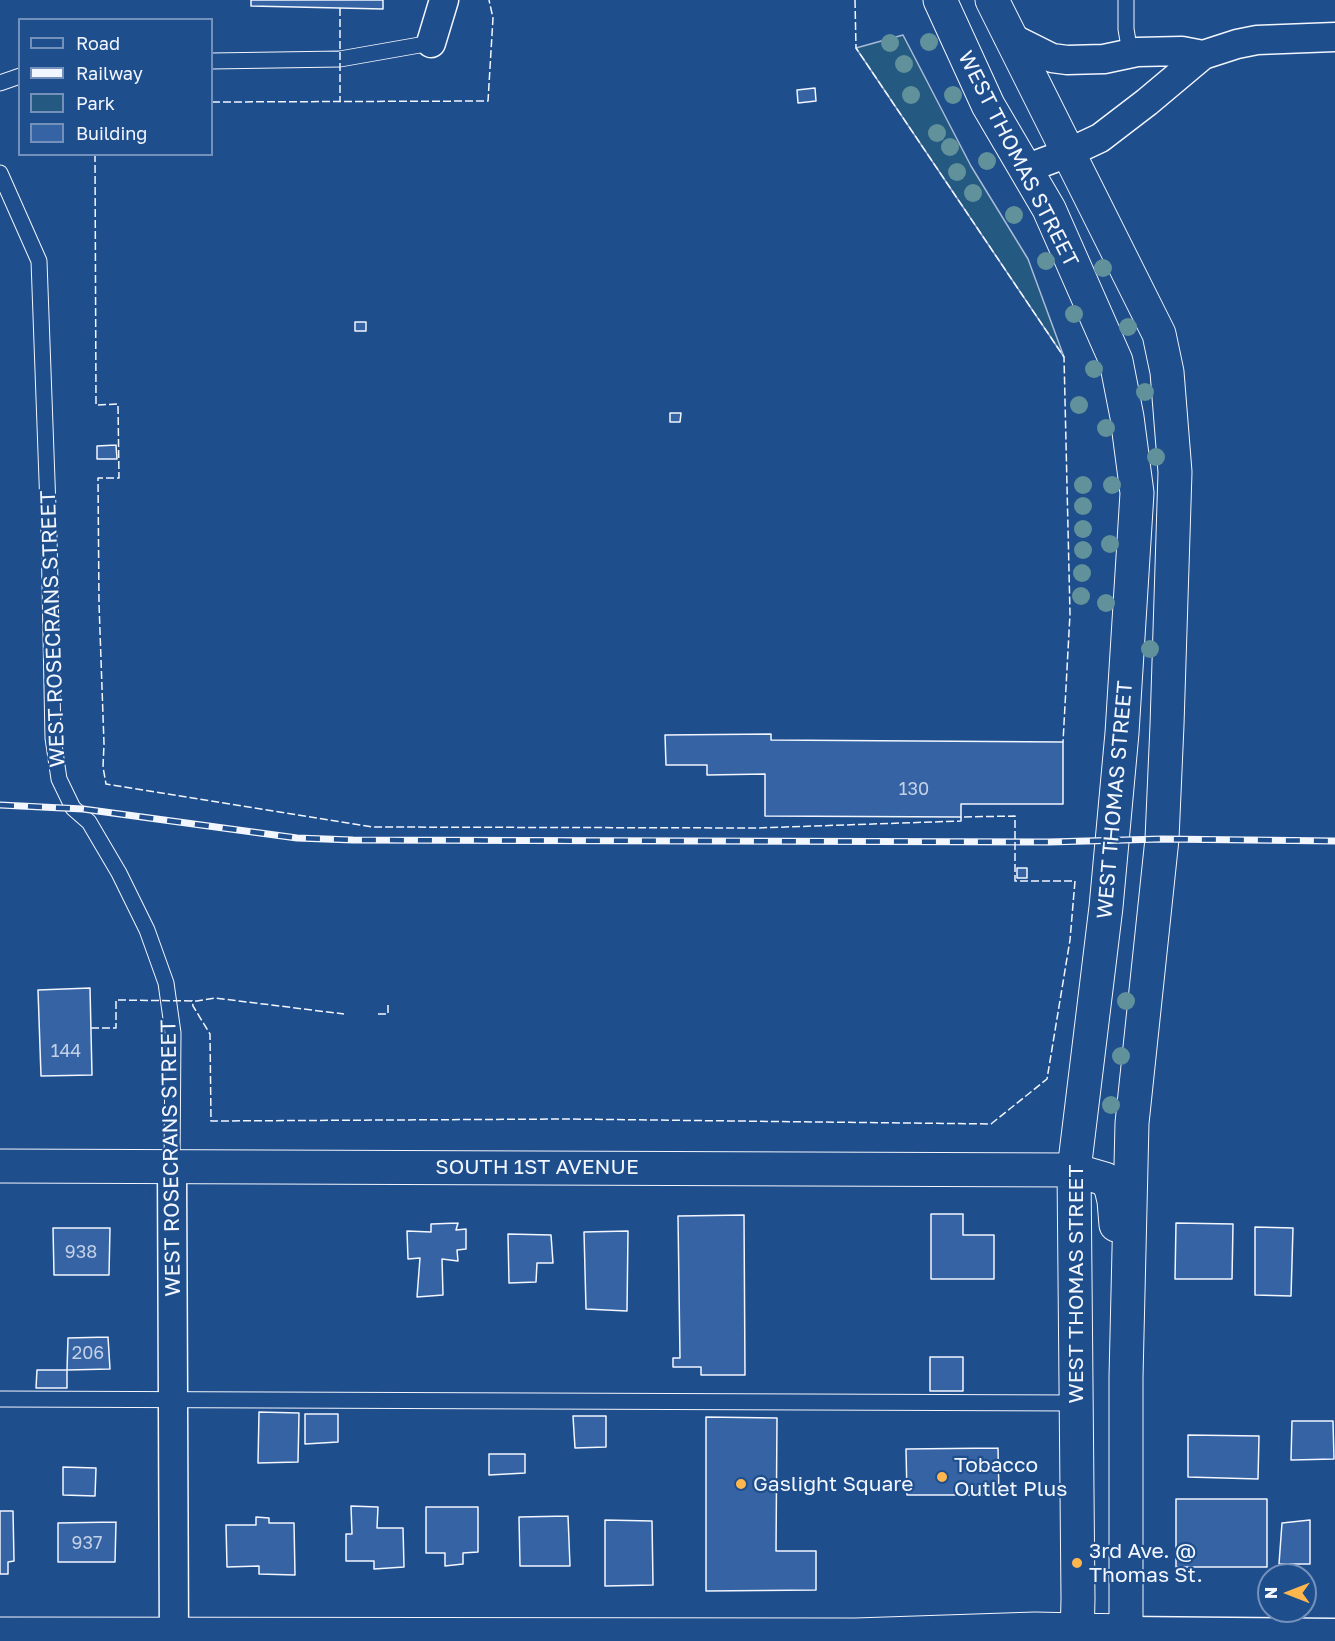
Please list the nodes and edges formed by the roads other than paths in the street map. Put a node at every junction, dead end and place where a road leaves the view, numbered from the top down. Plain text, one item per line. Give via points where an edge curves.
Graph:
1 (444, 0) edge
2 (940, 0) edge
3 (992, 0) edge
4 (1126, 0) edge
5 (1008, 36) junction
6 (1335, 37) edge
7 (431, 43) joint
8 (1130, 53) junction
9 (1203, 55) junction
10 (213, 61) edge
11 (18, 77) edge
12 (0, 83) edge
13 (1068, 153) junction
14 (1025, 170) junction
15 (0, 173) edge
16 (0, 1166) edge
17 (171, 1166) junction
18 (1074, 1170) junction
19 (1126, 1377) junction
20 (0, 1399) edge
21 (173, 1400) junction
22 (1075, 1403) junction
23 (1335, 1633) edge
24 (0, 1634) edge
25 (1077, 1636) edge
26 (1125, 1636) edge
27 (174, 1638) edge
28 (910, 1638) edge

1 - 7 street
2 - 14 main road, WEST THOMAS STREET via 977,82
3 - 5 main road, WEST THOMAS STREET
4 - 8 lane
5 - 8 street via 1052,58 1083,61
5 - 13 main road, WEST THOMAS STREET
6 - 9 street via 1257,40
7 - 10 lane via 340,59
8 - 9 street via 1182,51
9 - 13 street via 1100,138
11 - 12 lane
13 - 14 street
13 - 19 main road, WEST THOMAS STREET via 1159,334 1167,372 1175,472 1162,839 1132,1123
14 - 18 main road, WEST THOMAS STREET via 1049,208 1116,362 1137,493 1107,896
15 - 17 lane, WEST ROSECRANS STREET via 39,261 53,738 59,779 73,808 89,822 119,873 147,930 166,983 173,1033
16 - 17 main road, SOUTH 1ST AVENUE
17 - 18 main road, SOUTH 1ST AVENUE
17 - 21 street, WEST ROSECRANS STREET
18 - 19 main road, SOUTH 1ST AVENUE via 1105,1179 1113,1194
18 - 22 main road, WEST THOMAS STREET
19 - 26 main road, WEST THOMAS STREET
20 - 21 lane
21 - 22 lane
21 - 27 street, WEST ROSECRANS STREET
22 - 25 main road, WEST THOMAS STREET
23 - 26 street
24 - 27 main road
25 - 26 main road
25 - 28 main road via 1035,1629
27 - 28 main road

